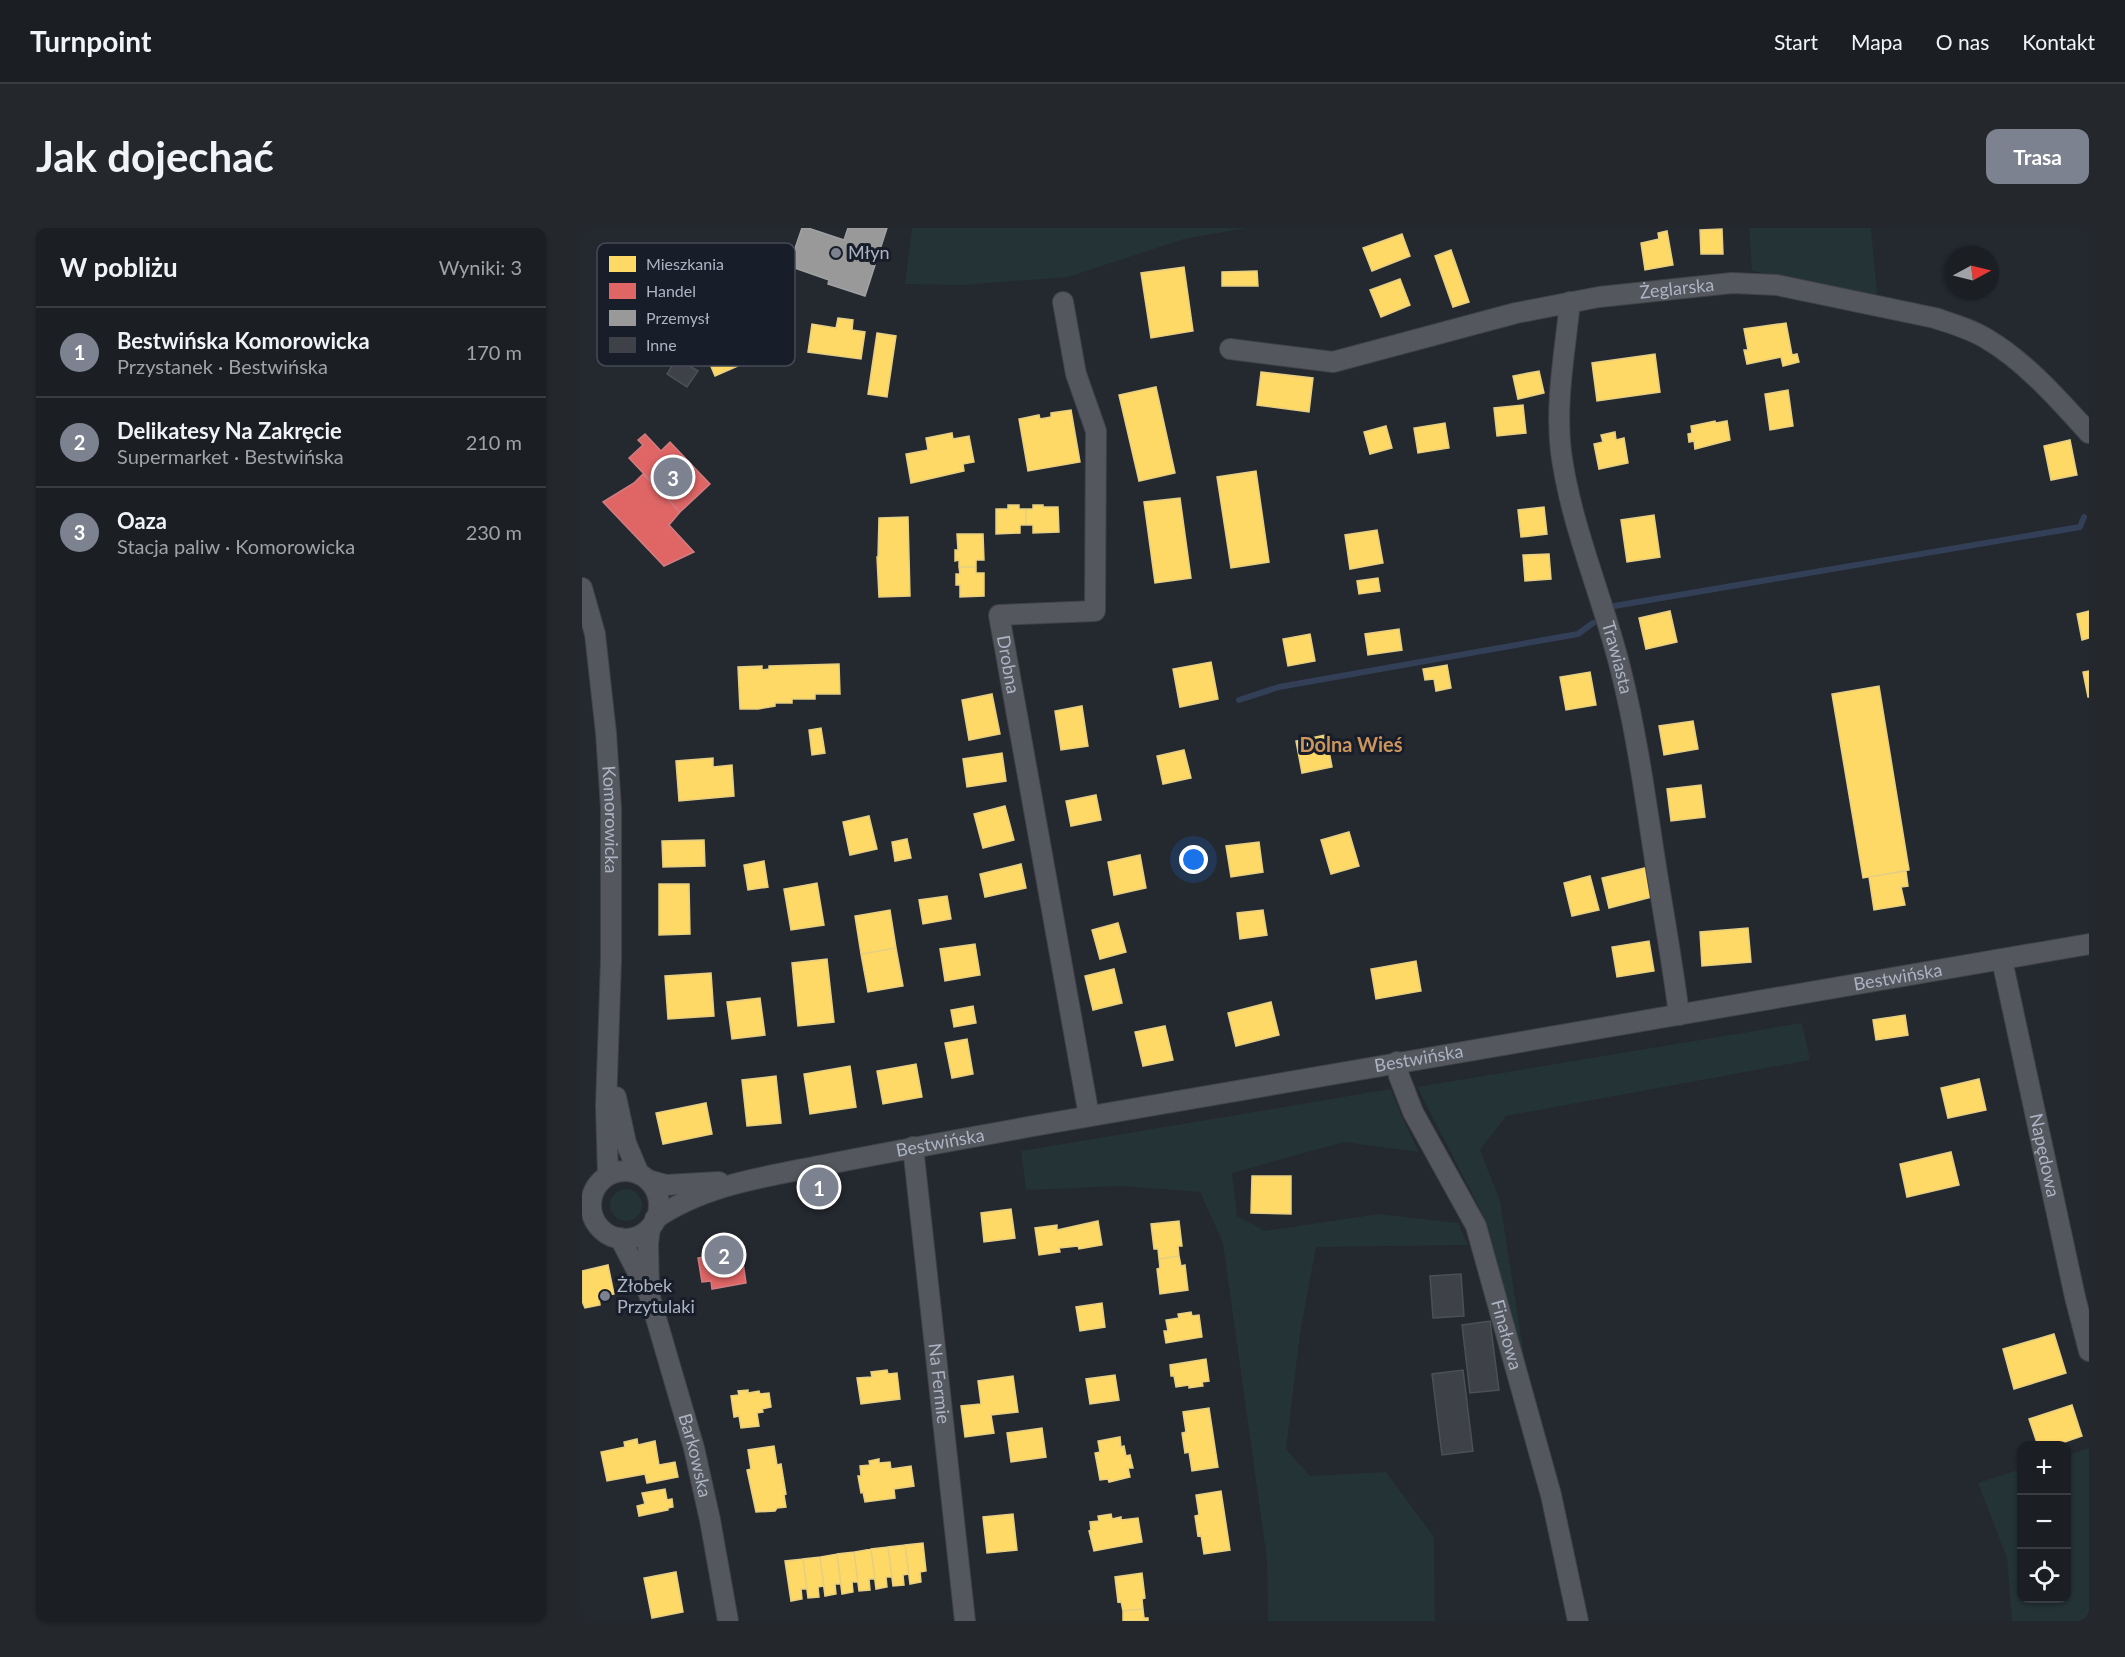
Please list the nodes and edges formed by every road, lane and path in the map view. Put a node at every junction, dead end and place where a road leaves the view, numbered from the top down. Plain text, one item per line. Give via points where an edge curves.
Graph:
1 (1570, 302) junction
2 (1063, 303) dead end
3 (1230, 349) dead end
4 (2089, 433) edge
5 (582, 588) edge
6 (2089, 944) edge
7 (2002, 960) junction
8 (1679, 1016) junction
9 (608, 1053) junction
10 (1397, 1062) junction
11 (1089, 1116) junction
12 (913, 1148) junction
13 (608, 1175) junction
14 (644, 1177) junction
15 (749, 1180) junction
16 (588, 1193) edge
17 (588, 1220) edge
18 (652, 1224) junction
19 (620, 1238) junction
20 (649, 1294) junction
21 (2089, 1351) edge
22 (728, 1621) edge
23 (965, 1621) edge
24 (1578, 1621) edge

1 - 3 street, Żeglarska via 1333,362
1 - 4 street, Żeglarska via 1693,286 1753,283 1935,318 1987,338 2008,353
1 - 8 street, Trawiasta via 1559,411 1561,451 1588,565 1621,671 1645,794
2 - 11 street, Drobna via 1076,374 1096,431 1095,611 999,615
5 - 9 street, Komorowicka via 595,634 610,775
6 - 7 street, Bestwińska
7 - 8 street, Bestwińska
7 - 21 street, Napędowa
8 - 10 street, Bestwińska
9 - 13 street, Komorowicka
9 - 14 street, Komorowicka via 626,1143
10 - 11 street, Bestwińska
10 - 24 street, Finałowa via 1413,1112 1476,1226 1551,1495
11 - 12 street, Bestwińska
12 - 15 street, Bestwińska
12 - 23 street, Na Fermie
13 - 14 street via 629,1171
13 - 16 street
14 - 15 street, Bestwińska via 666,1185
14 - 18 street via 655,1188 658,1198
15 - 18 street, Bestwińska via 671,1208
16 - 17 street
17 - 19 street via 610,1236
18 - 19 street via 641,1235
18 - 20 street, Barkowska via 648,1244
19 - 20 street, Barkowska
20 - 22 street, Barkowska via 694,1448

